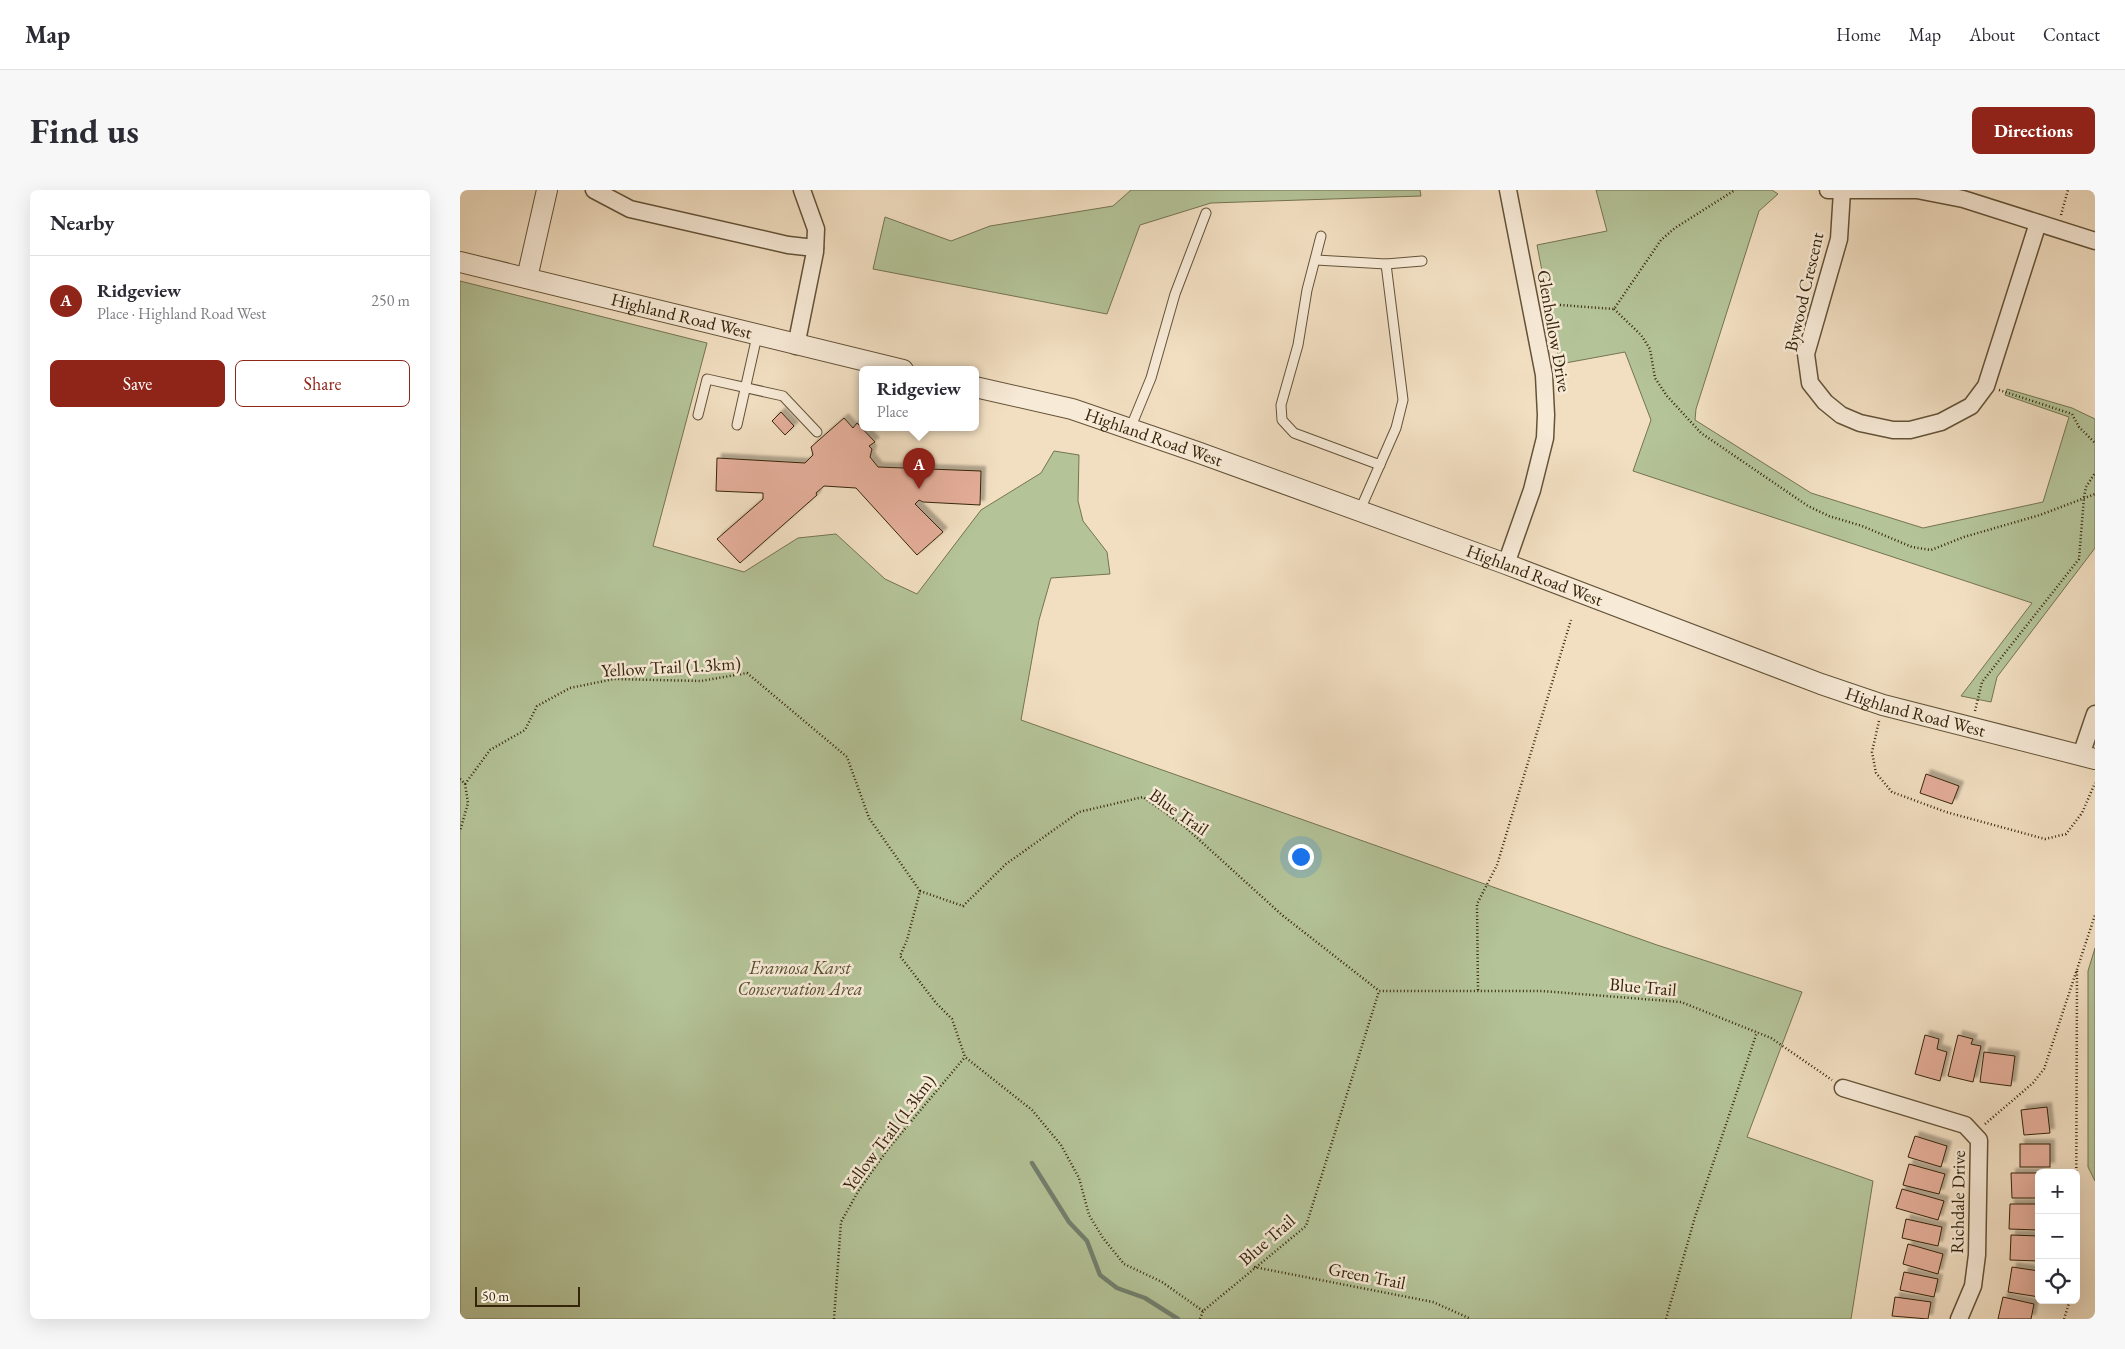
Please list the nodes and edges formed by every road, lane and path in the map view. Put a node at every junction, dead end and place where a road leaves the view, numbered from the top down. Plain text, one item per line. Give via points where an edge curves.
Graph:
1 (547, 190) edge
2 (594, 190) edge
3 (802, 190) edge
4 (1508, 190) edge
5 (1735, 190) edge
6 (2068, 190) edge
7 (1835, 191) edge
8 (1206, 213) dead end
9 (2038, 223) junction
10 (2057, 229) junction
11 (1321, 236) dead end
12 (2095, 240) edge
13 (815, 248) junction
14 (1316, 260) junction
15 (1422, 261) dead end
16 (460, 262) edge
17 (1386, 264) junction
18 (526, 278) junction
19 (1529, 302) junction
20 (1614, 308) junction
21 (757, 336) junction
22 (796, 346) junction
23 (885, 366) edge
24 (1986, 386) junction
25 (745, 387) junction
26 (979, 388) edge
27 (698, 415) dead end
28 (737, 425) dead end
29 (1130, 429) junction
30 (817, 432) dead end
31 (2095, 443) edge
32 (1380, 465) junction
33 (2095, 473) edge
34 (2095, 494) edge
35 (2084, 497) junction
36 (1360, 510) junction
37 (1506, 564) junction
38 (1571, 620) dead end
39 (1883, 705) junction
40 (2095, 714) edge
41 (1972, 728) junction
42 (2088, 757) edge
43 (460, 779) edge
44 (2095, 783) edge
45 (465, 784) junction
46 (460, 831) edge
47 (920, 891) junction
48 (2095, 914) edge
49 (2078, 970) junction
50 (1378, 991) junction
51 (1478, 991) junction
52 (1756, 1032) junction
53 (965, 1057) junction
54 (1844, 1088) joint
55 (1974, 1134) junction
56 (2076, 1214) edge
57 (1254, 1267) junction
58 (2069, 1304) edge
59 (1203, 1311) junction
60 (834, 1319) edge
61 (1200, 1319) edge
62 (1471, 1319) edge
63 (1666, 1319) edge
64 (1959, 1319) edge
65 (2064, 1319) edge

1 - 18 street
2 - 13 street via 630,210
3 - 13 street via 816,229
4 - 19 street, Glenhollow Drive
5 - 20 path via 1661,240
6 - 10 path
7 - 9 street via 1918,190 1963,199
7 - 24 street, Bywood Crescent via 1839,239 1806,354 1810,383 1841,415 1893,430 1910,430 1941,422 1971,406
8 - 29 lane
9 - 10 street
9 - 24 street, Bywood Crescent
10 - 12 street
11 - 14 lane
13 - 22 street
14 - 17 lane
14 - 32 lane via 1306,290 1298,345 1281,405 1282,420 1294,433
15 - 17 lane
16 - 18 street, Highland Road West
17 - 32 lane via 1403,400 1400,416
18 - 21 street, Highland Road West
19 - 20 path
19 - 37 street, Glenhollow Drive via 1544,375 1545,438 1532,490
20 - 35 path via 1650,349 1655,378 1667,396 1701,433 1808,506 1829,516 1912,547 1931,550 2040,515
21 - 22 street, Highland Road West
21 - 25 lane
22 - 23 street, Highland Road West
24 - 31 path via 2072,414 2079,427
25 - 27 lane via 707,379
25 - 28 lane
25 - 30 lane via 783,396
26 - 29 street, Highland Road West via 1072,408
29 - 36 street, Highland Road West
32 - 36 lane
33 - 35 path via 2086,486
34 - 35 path
35 - 41 path via 2080,559 1982,682
36 - 37 street, Highland Road West
37 - 39 street, Highland Road West
38 - 51 path via 1497,864 1476,904
39 - 41 street, Highland Road West
39 - 44 path via 1872,752 1876,773 1892,792 1946,812 2045,838 2066,834 2082,813
40 - 42 street
41 - 42 street, Highland Road West
43 - 45 path
45 - 46 path via 468,804
45 - 47 path, Yellow Trail (1.3km) via 490,750 525,730 537,706 570,688 614,679 701,680 747,673 847,757 869,818
47 - 50 path, Blue Trail via 963,906 1006,864 1079,812 1142,797 1184,826 1282,915
47 - 53 path via 900,956 952,1019
48 - 49 path
49 - 55 path via 2044,1069 2033,1083
49 - 56 path
50 - 51 path, Blue Trail
50 - 57 path, Blue Trail via 1306,1226
51 - 52 path, Blue Trail via 1542,991 1681,1002
52 - 54 path, Blue Trail via 1771,1038
52 - 63 path via 1694,1217
53 - 59 path via 1032,1110 1061,1145 1078,1178 1089,1215 1124,1264 1162,1282
53 - 60 path, Yellow Trail (1.3km) via 888,1150 841,1222
54 - 55 street, Richdale Drive via 1965,1125
55 - 64 street, Richdale Drive via 1979,1140 1977,1255 1973,1286
57 - 59 path, Blue Trail
57 - 62 path, Green Trail via 1432,1302
58 - 65 path
59 - 61 path, Blue Trail

